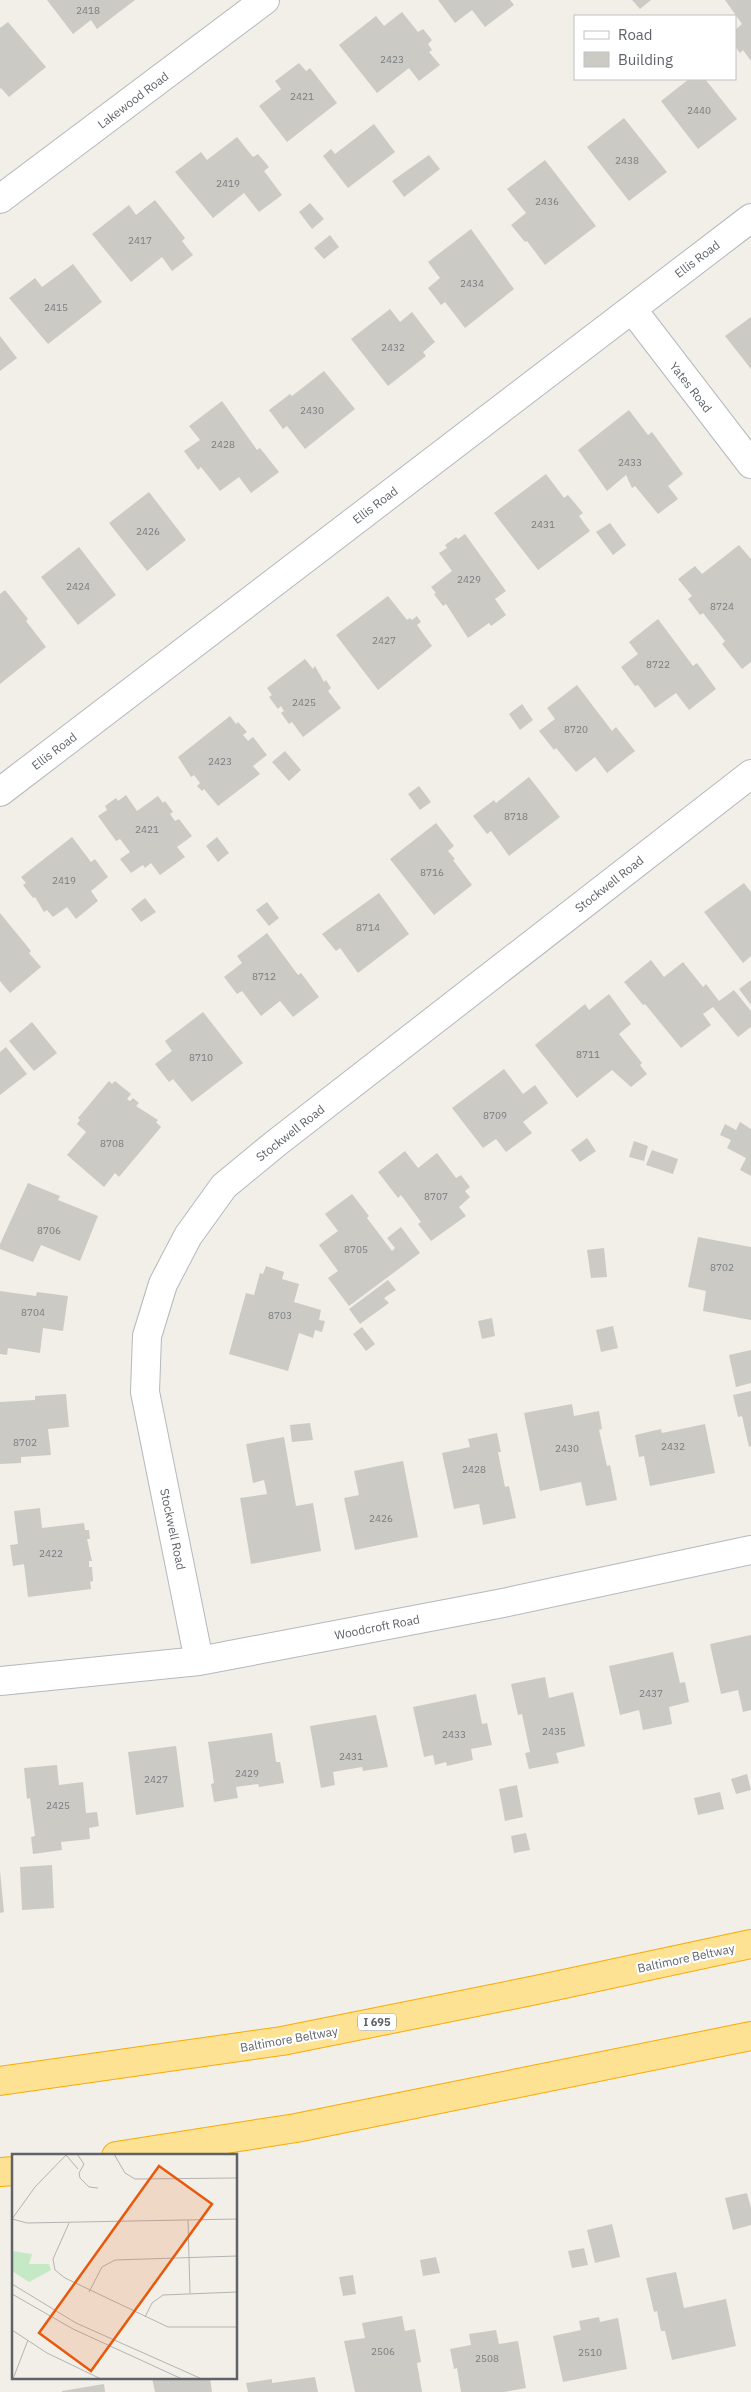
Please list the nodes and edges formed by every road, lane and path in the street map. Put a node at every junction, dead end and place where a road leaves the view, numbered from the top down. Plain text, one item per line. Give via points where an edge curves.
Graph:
1 (265, 0) edge
2 (0, 199) edge
3 (751, 218) edge
4 (632, 309) junction
5 (751, 464) edge
6 (751, 774) edge
7 (0, 792) edge
8 (751, 1550) edge
9 (199, 1661) junction
10 (0, 1681) edge
11 (751, 1944) edge
12 (751, 2036) edge
13 (0, 2081) edge
14 (129, 2154) edge

1 - 2 street, Lakewood Road
3 - 4 street, Ellis Road
4 - 5 street, Yates Road
4 - 7 street, Ellis Road
6 - 9 street, Stockwell Road via 275,1144 224,1186 188,1236 163,1284 147,1336 145,1392
8 - 9 street, Woodcroft Road
9 - 10 street, Woodcroft Road
11 - 13 highway, Baltimore Beltway / I 695 via 282,2041
12 - 14 highway via 296,2128

